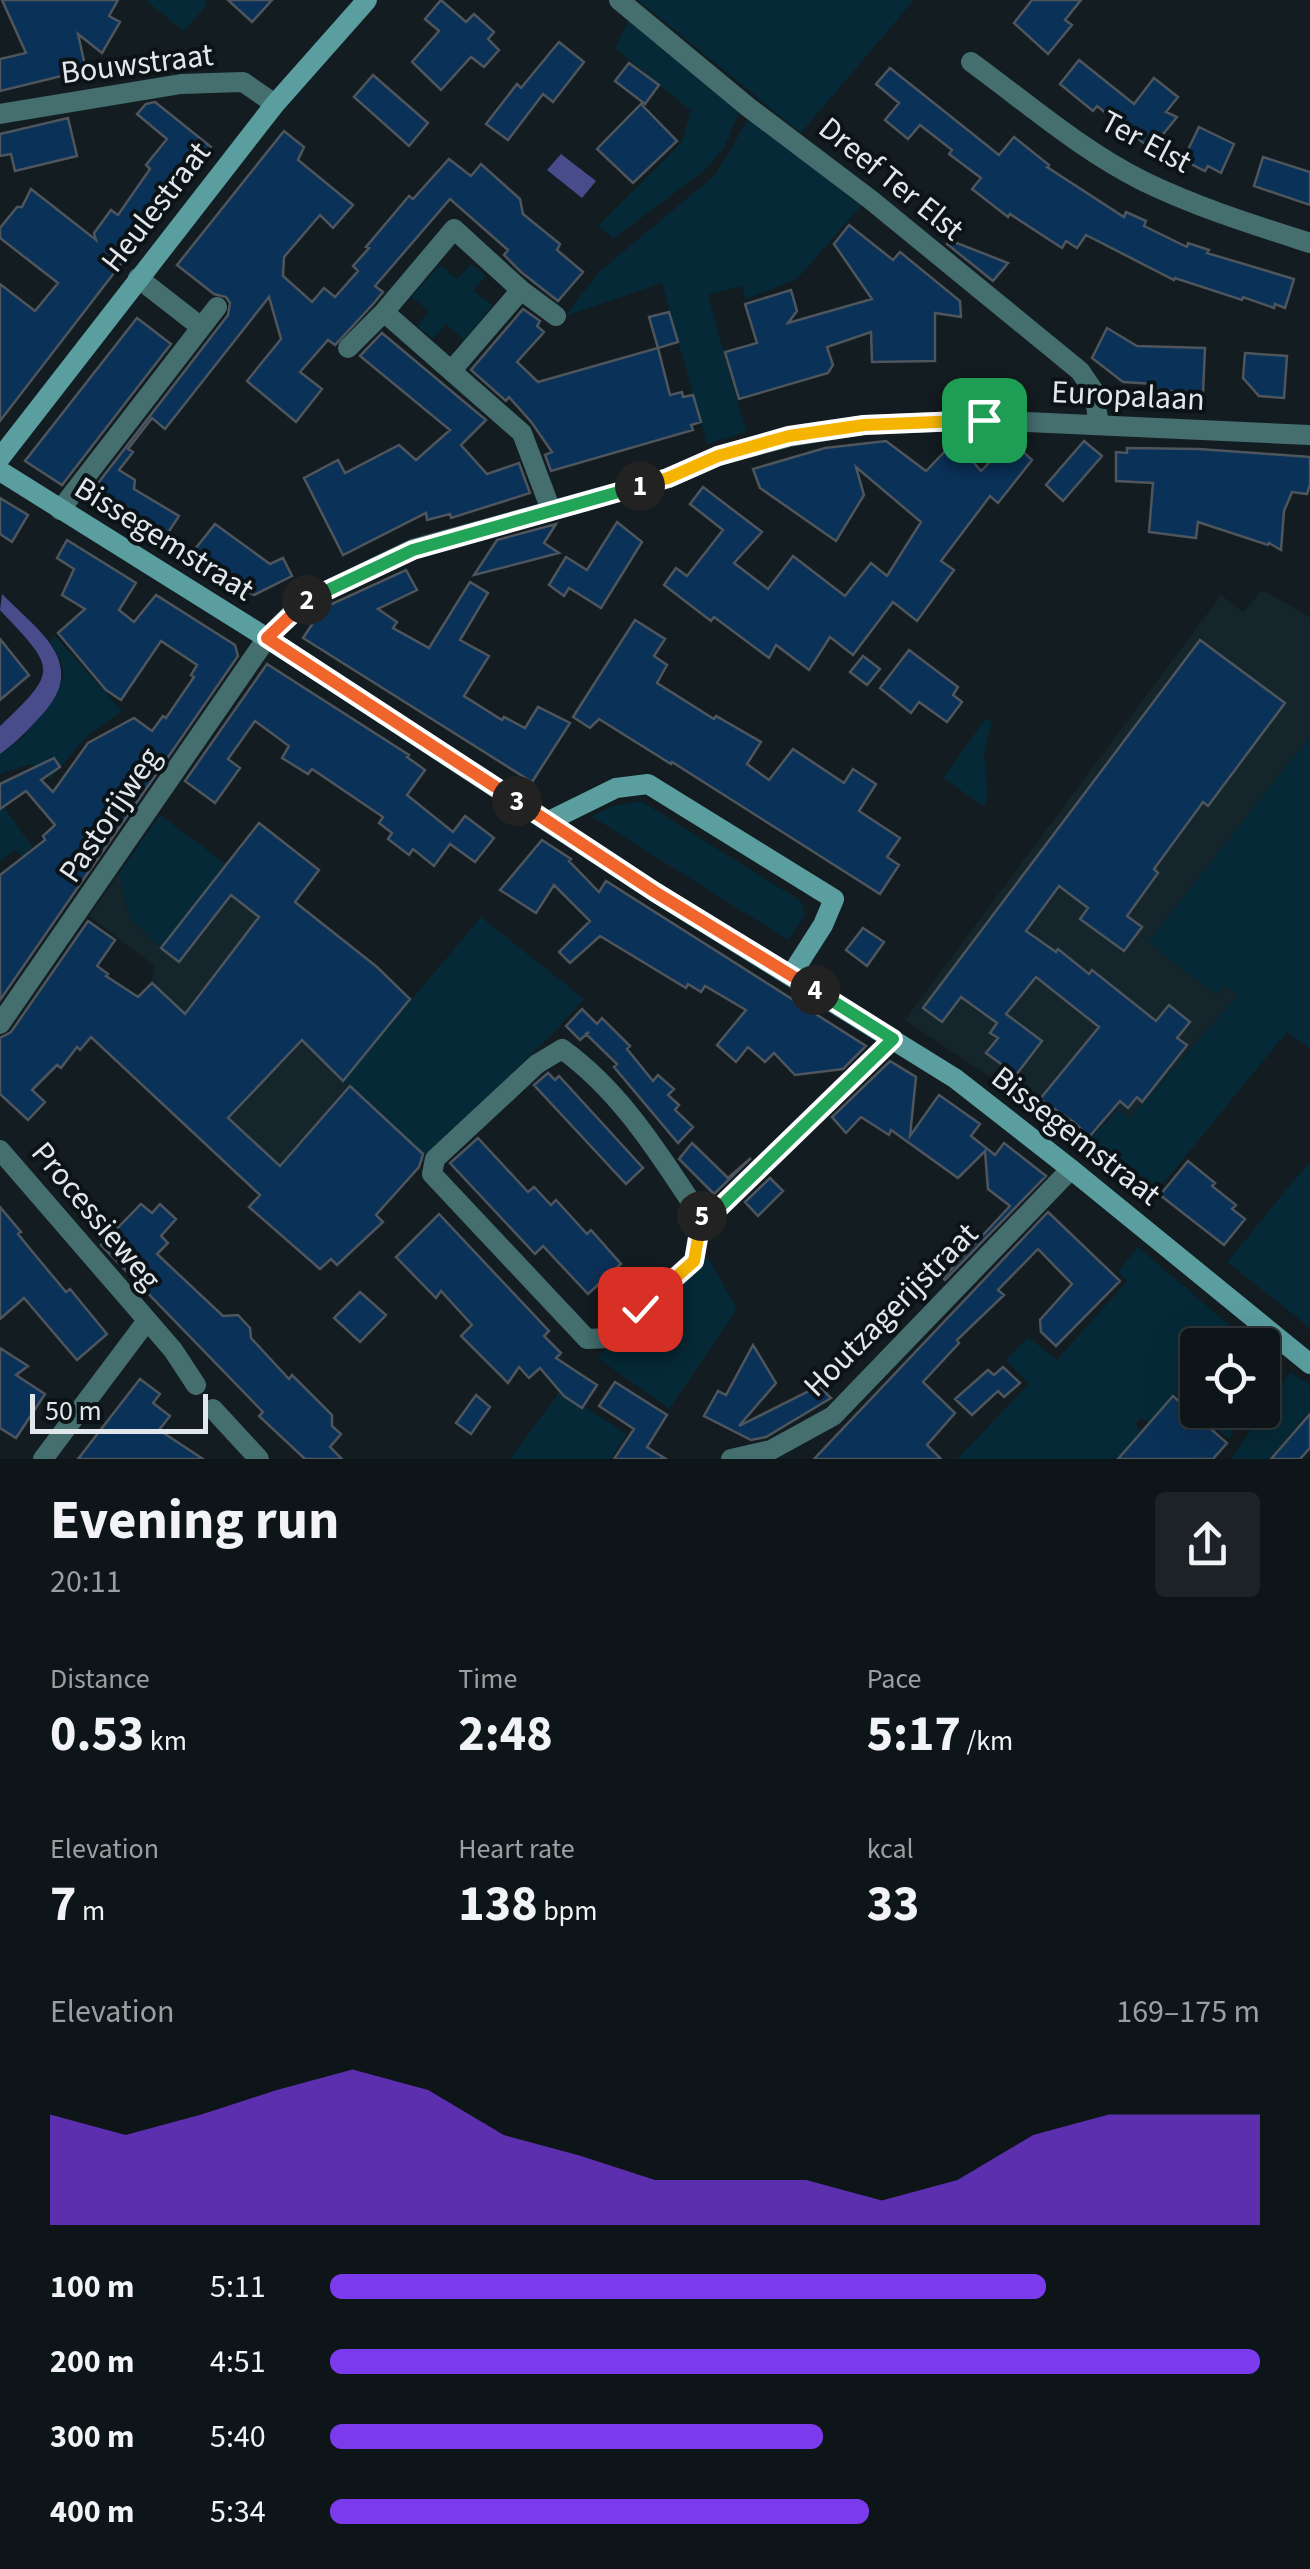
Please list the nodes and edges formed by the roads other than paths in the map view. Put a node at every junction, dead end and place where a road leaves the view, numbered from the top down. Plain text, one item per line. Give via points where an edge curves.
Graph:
1 (367, 0) edge
2 (619, 0) edge
3 (972, 62) dead end
4 (275, 104) junction
5 (0, 114) edge
6 (1310, 243) edge
7 (138, 278) junction
8 (521, 290) junction
9 (217, 307) dead end
10 (384, 312) junction
11 (556, 316) dead end
12 (201, 327) junction
13 (348, 348) dead end
14 (452, 370) junction
15 (1099, 424) junction
16 (1310, 435) edge
17 (0, 458) edge
18 (0, 472) edge
19 (60, 510) junction
20 (551, 510) junction
21 (267, 638) junction
22 (549, 821) junction
23 (791, 975) junction
24 (0, 1024) edge
25 (893, 1039) junction
26 (0, 1150) edge
27 (1072, 1169) junction
28 (701, 1217) junction
29 (146, 1322) junction
30 (1310, 1364) edge
31 (196, 1385) dead end
32 (213, 1408) dead end
33 (43, 1459) edge
34 (259, 1459) edge
35 (731, 1459) edge

1 - 4 street, Heulestraat
2 - 15 street, Dreef Ter Elst via 1080,371 1093,390
3 - 6 street, Ter Elst via 1067,134 1143,180
4 - 5 street, Bouwstraat via 243,82 181,84
4 - 7 street, Heulestraat
7 - 12 street
7 - 17 street, Heulestraat
8 - 10 street via 454,230
8 - 11 street
8 - 14 street
9 - 12 street
10 - 13 street
10 - 14 street
12 - 19 street
14 - 20 street via 522,433
15 - 16 street, Europalaan
15 - 20 street, Europalaan via 984,420 789,436
18 - 19 street, Bissegemstraat
19 - 21 street, Bissegemstraat
20 - 21 street, Europalaan via 413,550 303,602
21 - 22 street, Bissegemstraat
21 - 24 street, Pastorijweg
22 - 23 street, Bissegemstraat
22 - 23 street via 616,788 648,784 834,900
23 - 25 street, Bissegemstraat
25 - 27 street, Bissegemstraat
25 - 28 street via 720,1207
26 - 29 street, Processieweg
27 - 30 street, Bissegemstraat
27 - 35 street, Houtzagerijstraat via 833,1416 771,1450
28 - 28 street via 623,1106 562,1050 537,1064 432,1167 587,1338 609,1338 694,1261
29 - 31 street, Processieweg
29 - 33 street, Processieweg
32 - 34 street

